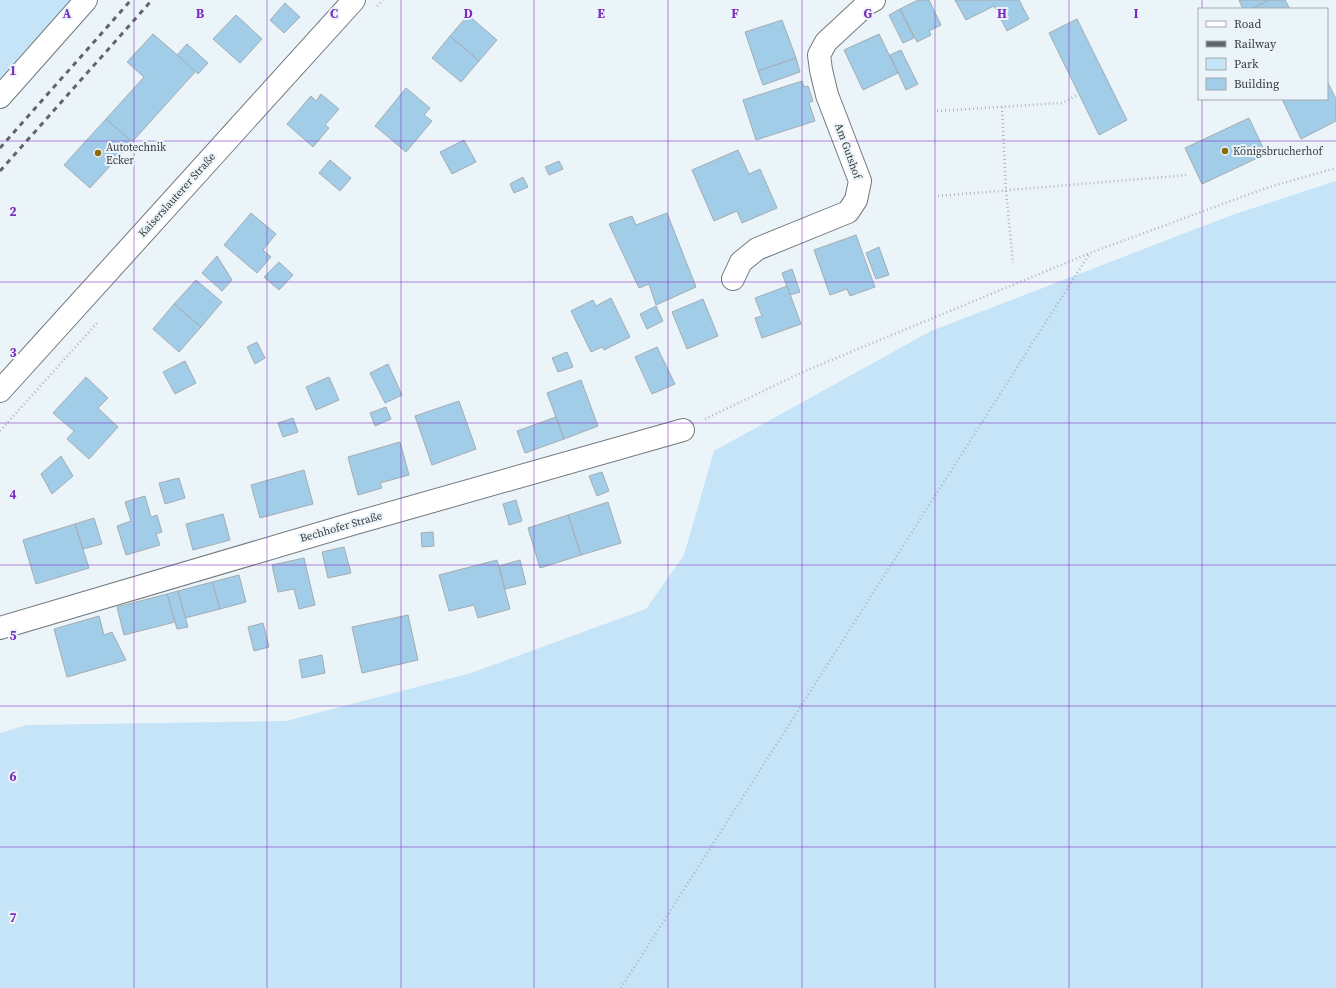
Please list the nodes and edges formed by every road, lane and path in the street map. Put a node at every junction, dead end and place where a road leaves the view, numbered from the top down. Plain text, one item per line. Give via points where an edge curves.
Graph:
1 (86, 0) edge
2 (354, 0) edge
3 (874, 0) edge
4 (1079, 94) dead end
5 (0, 97) edge
6 (1002, 107) junction
7 (937, 111) dead end
8 (1336, 168) edge
9 (1188, 175) dead end
10 (1006, 191) junction
11 (938, 196) dead end
12 (1090, 253) junction
13 (1013, 263) dead end
14 (733, 279) dead end
15 (0, 391) edge
16 (683, 430) joint
17 (0, 628) edge
18 (621, 988) edge

1 - 5 street
2 - 15 street, Kaiserslauterer Straße
3 - 14 street, Am Gutshof via 826,42 819,55 827,95 860,181 856,200 848,212 757,249 741,262
4 - 6 path via 1062,103
6 - 7 path
6 - 10 path
8 - 12 path via 1266,188
9 - 10 path
10 - 11 path
10 - 13 path
12 - 16 path via 805,371
12 - 18 path
16 - 17 street, Bechhofer Straße

